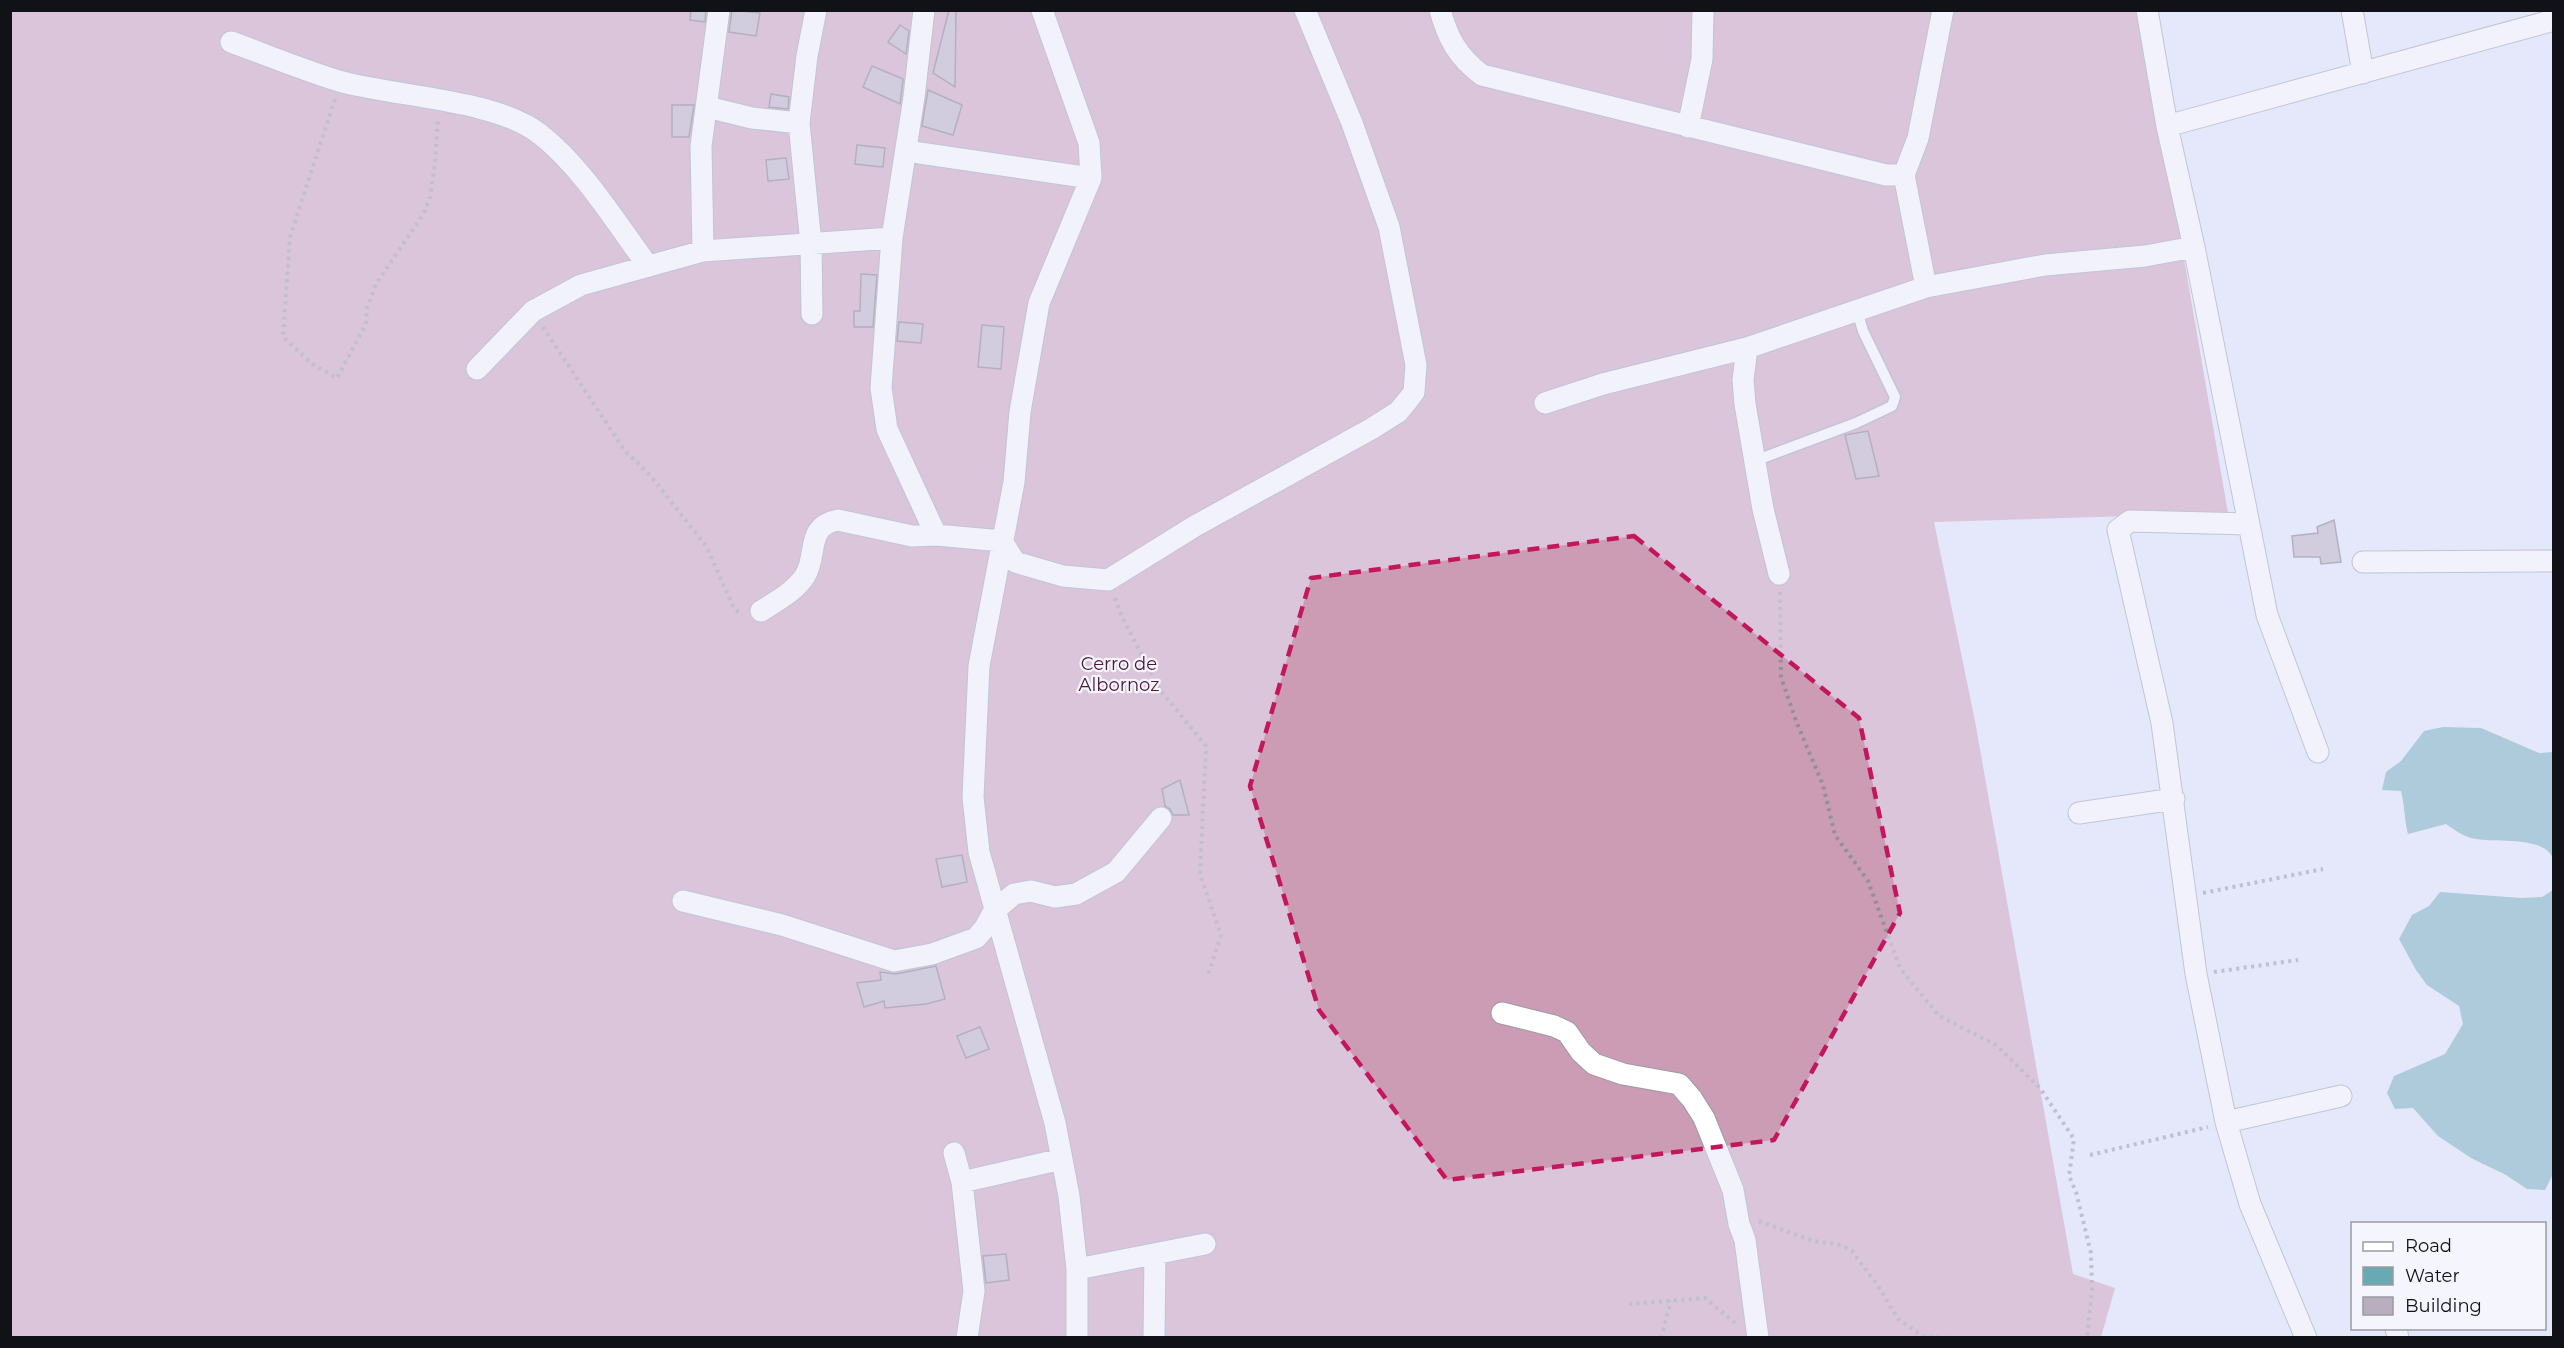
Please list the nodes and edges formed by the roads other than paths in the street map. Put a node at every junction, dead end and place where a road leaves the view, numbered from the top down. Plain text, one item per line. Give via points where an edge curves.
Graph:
1 (718, 10) edge
2 (816, 10) edge
3 (924, 10) edge
4 (1042, 10) edge
5 (1305, 10) edge
6 (1440, 10) edge
7 (1703, 10) edge
8 (1943, 10) edge
9 (2352, 10) edge
10 (2153, 12) edge
11 (2553, 20) edge
12 (231, 42) dead end
13 (2363, 72) junction
14 (707, 107) junction
15 (799, 123) junction
16 (2167, 126) junction
17 (1688, 127) junction
18 (906, 151) junction
19 (1905, 176) junction
20 (1090, 178) junction
21 (892, 238) junction
22 (811, 244) junction
23 (2194, 247) junction
24 (703, 251) junction
25 (648, 266) junction
26 (1926, 287) junction
27 (1857, 311) junction
28 (812, 314) dead end
29 (1747, 348) junction
30 (477, 369) dead end
31 (1545, 403) dead end
32 (1757, 460) junction
33 (2248, 525) junction
34 (936, 535) junction
35 (1002, 541) junction
36 (2553, 561) edge
37 (2363, 562) dead end
38 (1779, 574) road end
39 (761, 611) road end
40 (2318, 752) dead end
41 (2174, 799) junction
42 (2079, 813) dead end
43 (1161, 818) dead end
44 (683, 901) dead end
45 (994, 911) junction
46 (1502, 1013) dead end
47 (2342, 1096) dead end
48 (2226, 1122) junction
49 (954, 1153) dead end
50 (1062, 1159) junction
51 (962, 1182) junction
52 (1205, 1244) dead end
53 (1155, 1254) junction
54 (1077, 1269) junction
55 (967, 1338) edge
56 (1077, 1338) edge
57 (1154, 1338) edge
58 (1758, 1338) edge
59 (2306, 1338) edge

1 - 14 street
2 - 15 street
3 - 18 street
4 - 20 street via 1089,143
5 - 35 street via 1352,123 1389,227 1416,365 1414,392 1398,412 1371,429 1195,526 1108,580 1063,576 1015,562
6 - 17 street via 1455,47 1466,63 1482,75
7 - 17 street via 1702,59
8 - 19 street via 1918,138
9 - 13 street
10 - 16 street
11 - 13 street
12 - 25 street via 340,81 439,100 524,123 568,160
13 - 16 street
14 - 15 street via 752,118
14 - 24 street via 701,146
15 - 22 street
16 - 23 street
17 - 19 street via 1886,175
18 - 20 street
18 - 21 street
19 - 26 street
20 - 35 street via 1039,303
21 - 22 street
21 - 34 street via 881,388 887,429
22 - 24 street
22 - 28 street
23 - 26 street via 2145,256 2045,265
23 - 33 street
24 - 25 street
25 - 30 street via 582,285 533,311
26 - 27 street
27 - 29 street
27 - 32 lane via 1895,397 1892,406
29 - 31 street via 1614,381
29 - 32 street via 1743,380
32 - 38 street via 1763,509
33 - 40 street via 2267,615
33 - 41 street via 2130,521 2118,530 2162,723
34 - 35 street
34 - 39 street via 912,536 852,522 828,522 819,528 806,574 792,592
35 - 45 street via 979,666 973,797 979,852
36 - 37 street
41 - 42 street
41 - 48 street via 2196,974
43 - 45 street via 1116,872 1086,889 1055,897 1022,891
44 - 45 street via 782,925 894,961 932,954 976,938
45 - 50 street
46 - 58 street via 1554,1026 1566,1032 1594,1064 1623,1074 1679,1084 1692,1099 1704,1118 1732,1190 1745,1240
47 - 48 street
48 - 59 street via 2250,1204
49 - 51 street
50 - 51 street
50 - 54 street
51 - 55 street via 974,1291
52 - 53 street
53 - 54 street
53 - 57 street
54 - 56 street

